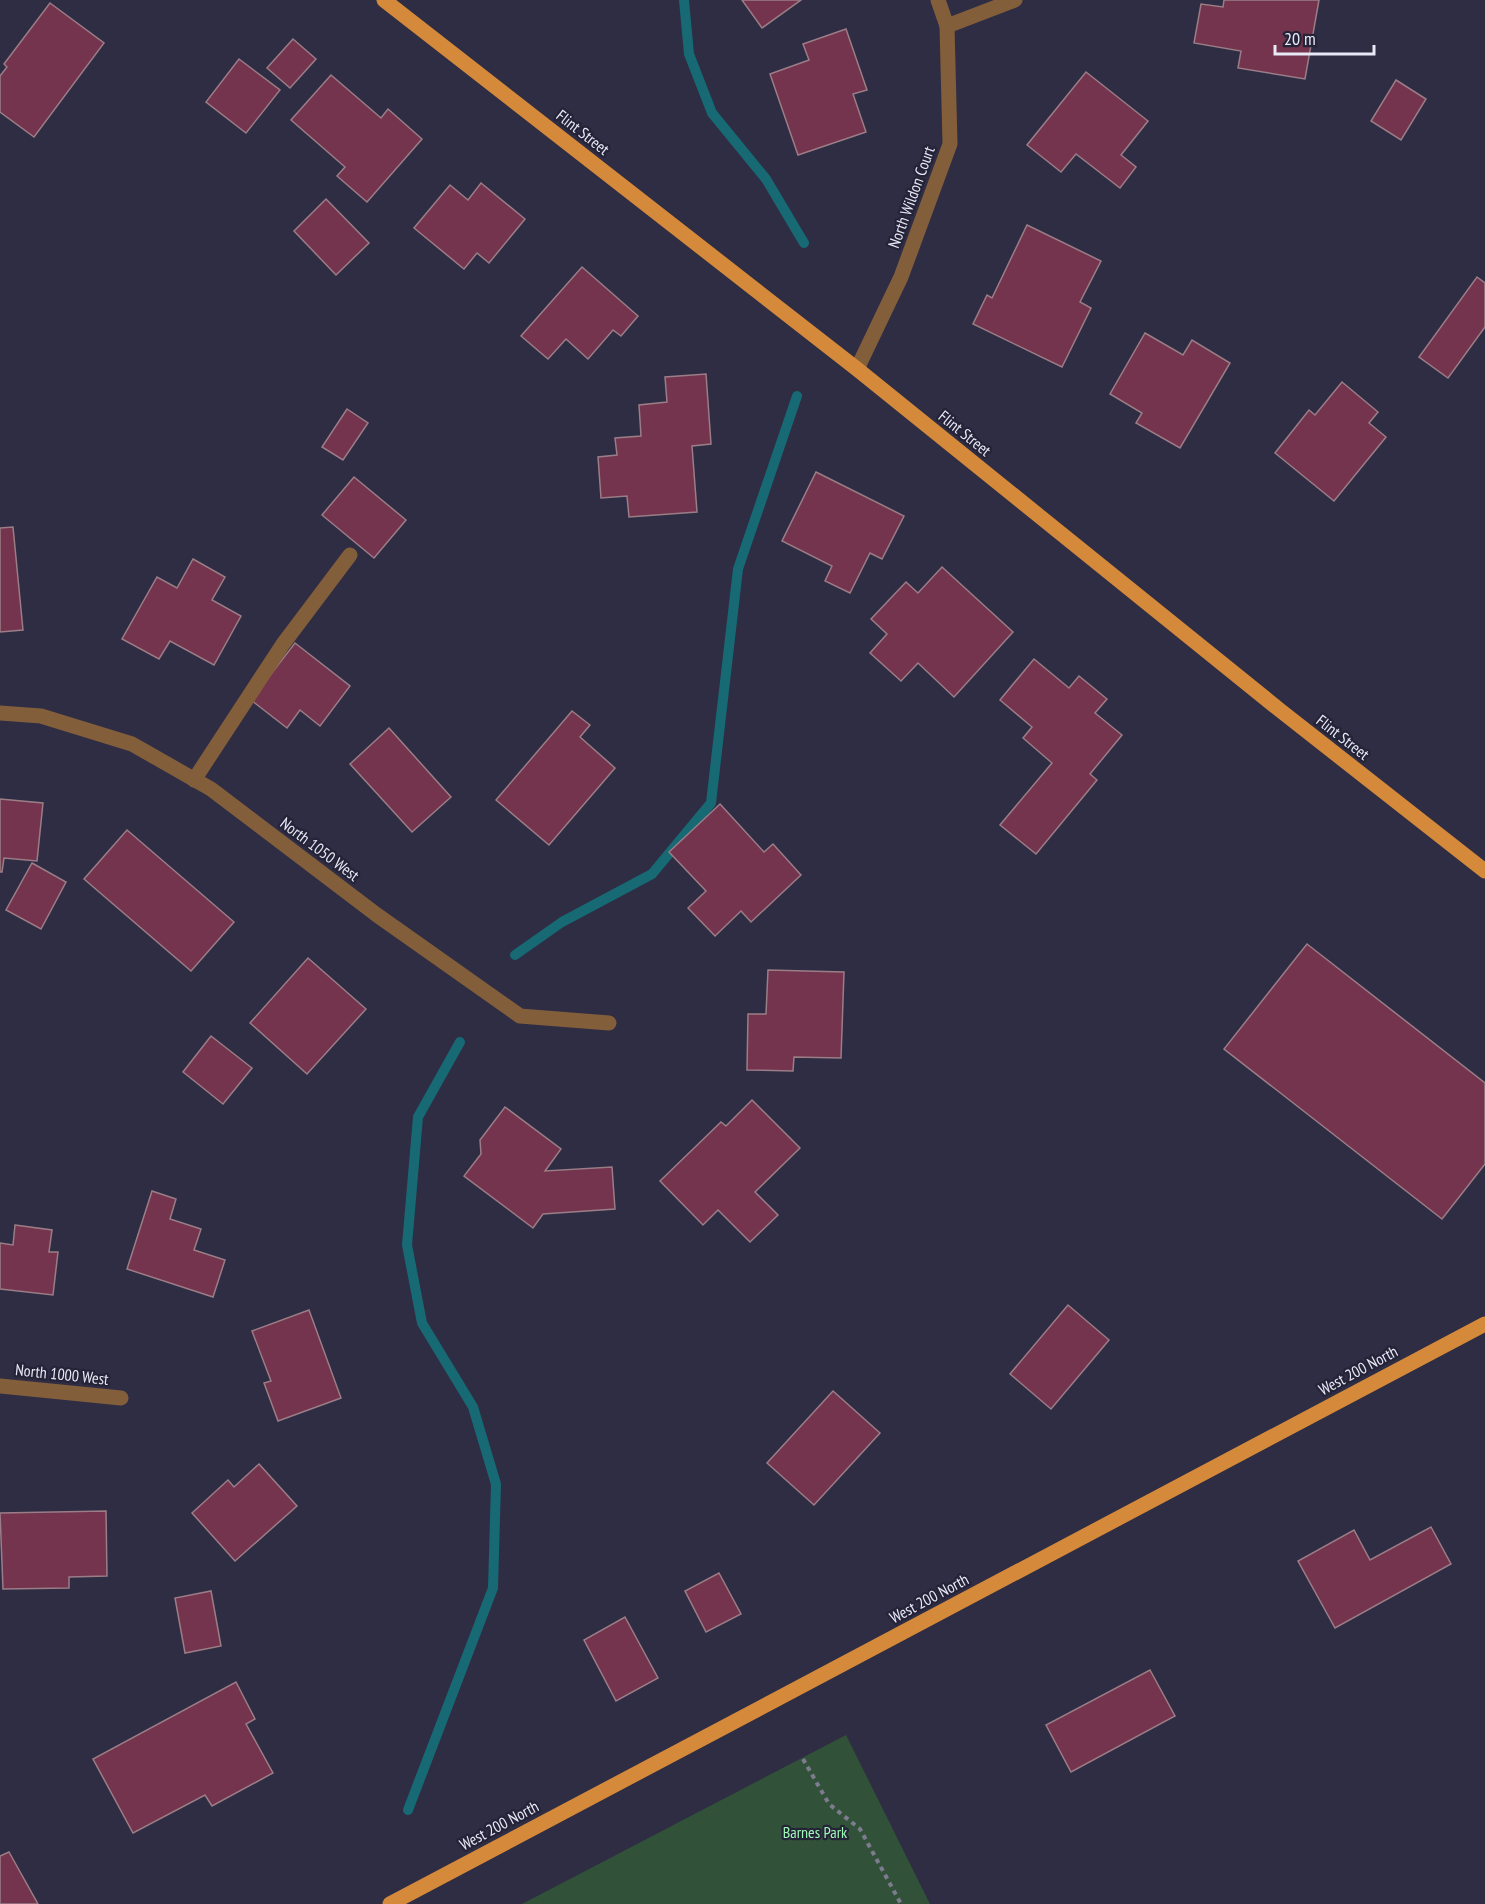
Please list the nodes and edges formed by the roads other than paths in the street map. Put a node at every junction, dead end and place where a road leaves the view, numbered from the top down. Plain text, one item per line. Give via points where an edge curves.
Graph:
1 (384, 0) edge
2 (938, 0) edge
3 (1016, 0) edge
4 (947, 26) junction
5 (857, 369) junction
6 (350, 555) dead end
7 (0, 713) edge
8 (194, 780) junction
9 (1485, 871) edge
10 (609, 1023) dead end
11 (1485, 1324) edge
12 (0, 1386) edge
13 (122, 1398) dead end
14 (390, 1904) edge

1 - 5 main road, Flint Street
2 - 4 street, North Wildon Court
3 - 4 street
4 - 5 street, North Wildon Court via 950,144 901,277
5 - 9 main road, Flint Street
6 - 8 street via 283,644
7 - 8 street, North 1050 West via 41,716 132,744
8 - 10 street, North 1050 West via 520,1016
11 - 14 main road, West 200 North
12 - 13 street, North 1000 West

